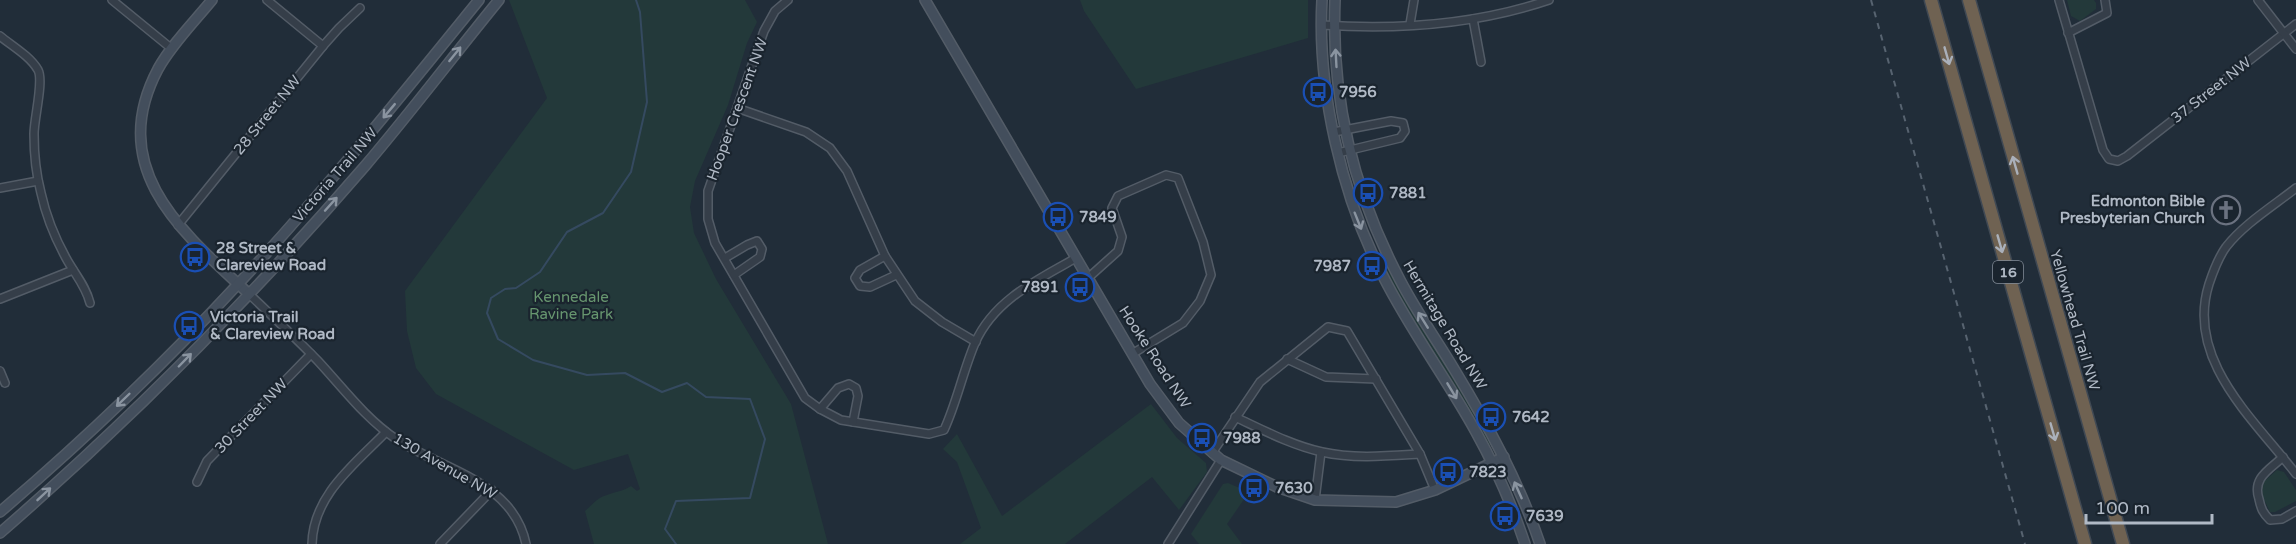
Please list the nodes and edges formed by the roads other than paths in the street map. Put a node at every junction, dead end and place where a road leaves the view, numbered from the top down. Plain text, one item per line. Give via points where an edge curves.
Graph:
1 (112, 0) edge
2 (212, 0) edge
3 (267, 0) edge
4 (478, 0) edge
5 (499, 0) edge
6 (788, 0) edge
7 (925, 0) edge
8 (1322, 0) edge
9 (1335, 0) edge
10 (1414, 0) edge
11 (1549, 0) edge
12 (1931, 0) edge
13 (1968, 0) edge
14 (2059, 0) edge
15 (2105, 0) edge
16 (2258, 0) edge
17 (360, 8) dead end
18 (1473, 19) junction
19 (1410, 24) junction
20 (2296, 24) edge
21 (1322, 25) junction
22 (1335, 26) junction
23 (2068, 33) junction
24 (2284, 34) junction
25 (0, 36) edge
26 (323, 46) junction
27 (172, 49) junction
28 (2296, 49) edge
29 (1481, 62) dead end
30 (737, 108) junction
31 (1346, 130) junction
32 (1334, 132) junction
33 (1350, 150) junction
34 (1338, 153) junction
35 (38, 181) junction
36 (0, 188) edge
37 (2296, 188) edge
38 (178, 225) junction
39 (885, 256) junction
40 (725, 258) junction
41 (1076, 258) junction
42 (73, 270) junction
43 (734, 275) junction
44 (896, 275) junction
45 (1088, 279) junction
46 (238, 284) junction
47 (249, 294) junction
48 (0, 300) edge
49 (90, 303) dead end
50 (976, 342) junction
51 (312, 354) junction
52 (1132, 354) junction
53 (1287, 359) junction
54 (0, 371) edge
55 (1376, 379) junction
56 (5, 383) dead end
57 (820, 409) junction
58 (1235, 417) junction
59 (853, 422) junction
60 (386, 432) junction
61 (1322, 452) junction
62 (1212, 453) junction
63 (1420, 454) junction
64 (1504, 457) junction
65 (2283, 457) junction
66 (1221, 460) junction
67 (1492, 463) junction
68 (2296, 474) edge
69 (197, 483) dead end
70 (1436, 489) junction
71 (492, 490) junction
72 (1315, 500) junction
73 (2296, 511) edge
74 (0, 512) edge
75 (0, 533) edge
76 (312, 543) edge
77 (440, 544) edge
78 (526, 544) edge
79 (1168, 544) edge
80 (1525, 544) edge
81 (1540, 544) edge
82 (2085, 544) edge
83 (2123, 544) edge

1 - 27 street
2 - 27 street
3 - 26 street
4 -> 46 street, Victoria Trail NW via 351,156
47 -> 5 street, Victoria Trail NW via 365,166
6 - 30 street, Hooper Crescent NW via 775,11 765,31
7 - 41 street, Hooke Road NW
8 - 21 street, Hermitage Road NW
9 - 22 street, Hermitage Road NW
10 - 19 street
11 - 18 street
12 -> 82 highway, 16
83 -> 13 highway, Yellowhead Trail NW / 16
14 - 23 street
15 - 23 street via 2107,13
16 - 24 street
17 - 26 street, 28 Street NW
18 - 19 street
18 - 29 street
19 - 22 street
20 - 24 street, 37 Street NW
21 - 22 street
21 - 32 street, Hermitage Road NW
31 -> 22 street, Hermitage Road NW via 1337,77
23 - 24 street, 37 Street NW via 2103,150 2109,159 2118,161
24 - 28 street
25 - 35 street via 32,62 40,76 34,132
26 - 38 street, 28 Street NW
27 - 38 street via 150,89 142,136 152,184
30 - 39 street via 806,132 831,148 847,171
30 - 40 street, Hooper Crescent NW via 708,191 708,219 715,243
31 - 32 street
31 - 33 street, Hermitage Road NW
31 - 33 street via 1391,121 1403,123 1405,131 1400,138
32 - 34 street, Hermitage Road NW
33 - 34 street
64 -> 33 street, Hermitage Road NW via 1401,282 1372,222
34 -> 67 street, Hermitage Road NW via 1352,205 1383,276
35 - 36 street
35 - 42 street via 52,228
37 - 65 street via 2226,247 2205,297 2203,325 2221,378
38 - 46 street
39 - 44 street
39 - 44 street via 860,270 855,278 860,286 870,287
40 - 43 street, Hooper Crescent NW
40 - 43 street via 757,241 762,249 760,257
41 - 45 street, Hooke Road NW
41 - 50 street, Hooper Crescent NW via 1006,300
42 - 48 street
42 - 49 street
43 - 57 street, Hooper Crescent NW via 805,398
44 - 50 street via 915,301
45 - 52 street, Hooke Road NW
45 - 52 street via 1118,251 1122,237 1112,208 1118,196 1166,175 1178,178 1203,242 1211,275 1200,301 1183,323
46 - 47 street
46 -> 74 street, Victoria Trail NW via 147,376
47 - 51 street, 130 Avenue NW
75 -> 47 street, Victoria Trail NW via 117,427
50 - 59 street, Hooper Crescent NW via 944,430 929,434
51 - 60 street, 130 Avenue NW
51 - 69 street, 30 Street NW via 207,461
52 - 62 street, Hooke Road NW via 1179,423
53 - 55 street via 1326,377
53 - 55 street via 1328,327 1347,331
53 - 58 street via 1260,382
54 - 56 street
55 - 63 street
57 - 59 street, Hooper Crescent NW
57 - 59 street via 838,388 849,384 856,388 858,396
58 - 61 street
58 - 62 street
60 - 71 street, 130 Avenue NW
60 - 76 street via 325,498 316,517
61 - 63 street via 1362,457
61 - 72 street
62 - 66 street, Hooke Road NW
63 - 70 street
64 - 67 street, Hooke Road NW
81 -> 64 street, Hermitage Road NW
65 - 68 street
65 - 73 street via 2255,489 2263,513 2271,520
66 - 72 street, Hooke Road NW
66 - 79 street
67 - 70 street, Hooke Road NW
67 - 80 street, Hermitage Road NW
70 - 72 street, Hooke Road NW via 1396,502
71 - 77 street
71 - 78 street, 130 Avenue NW via 513,511

